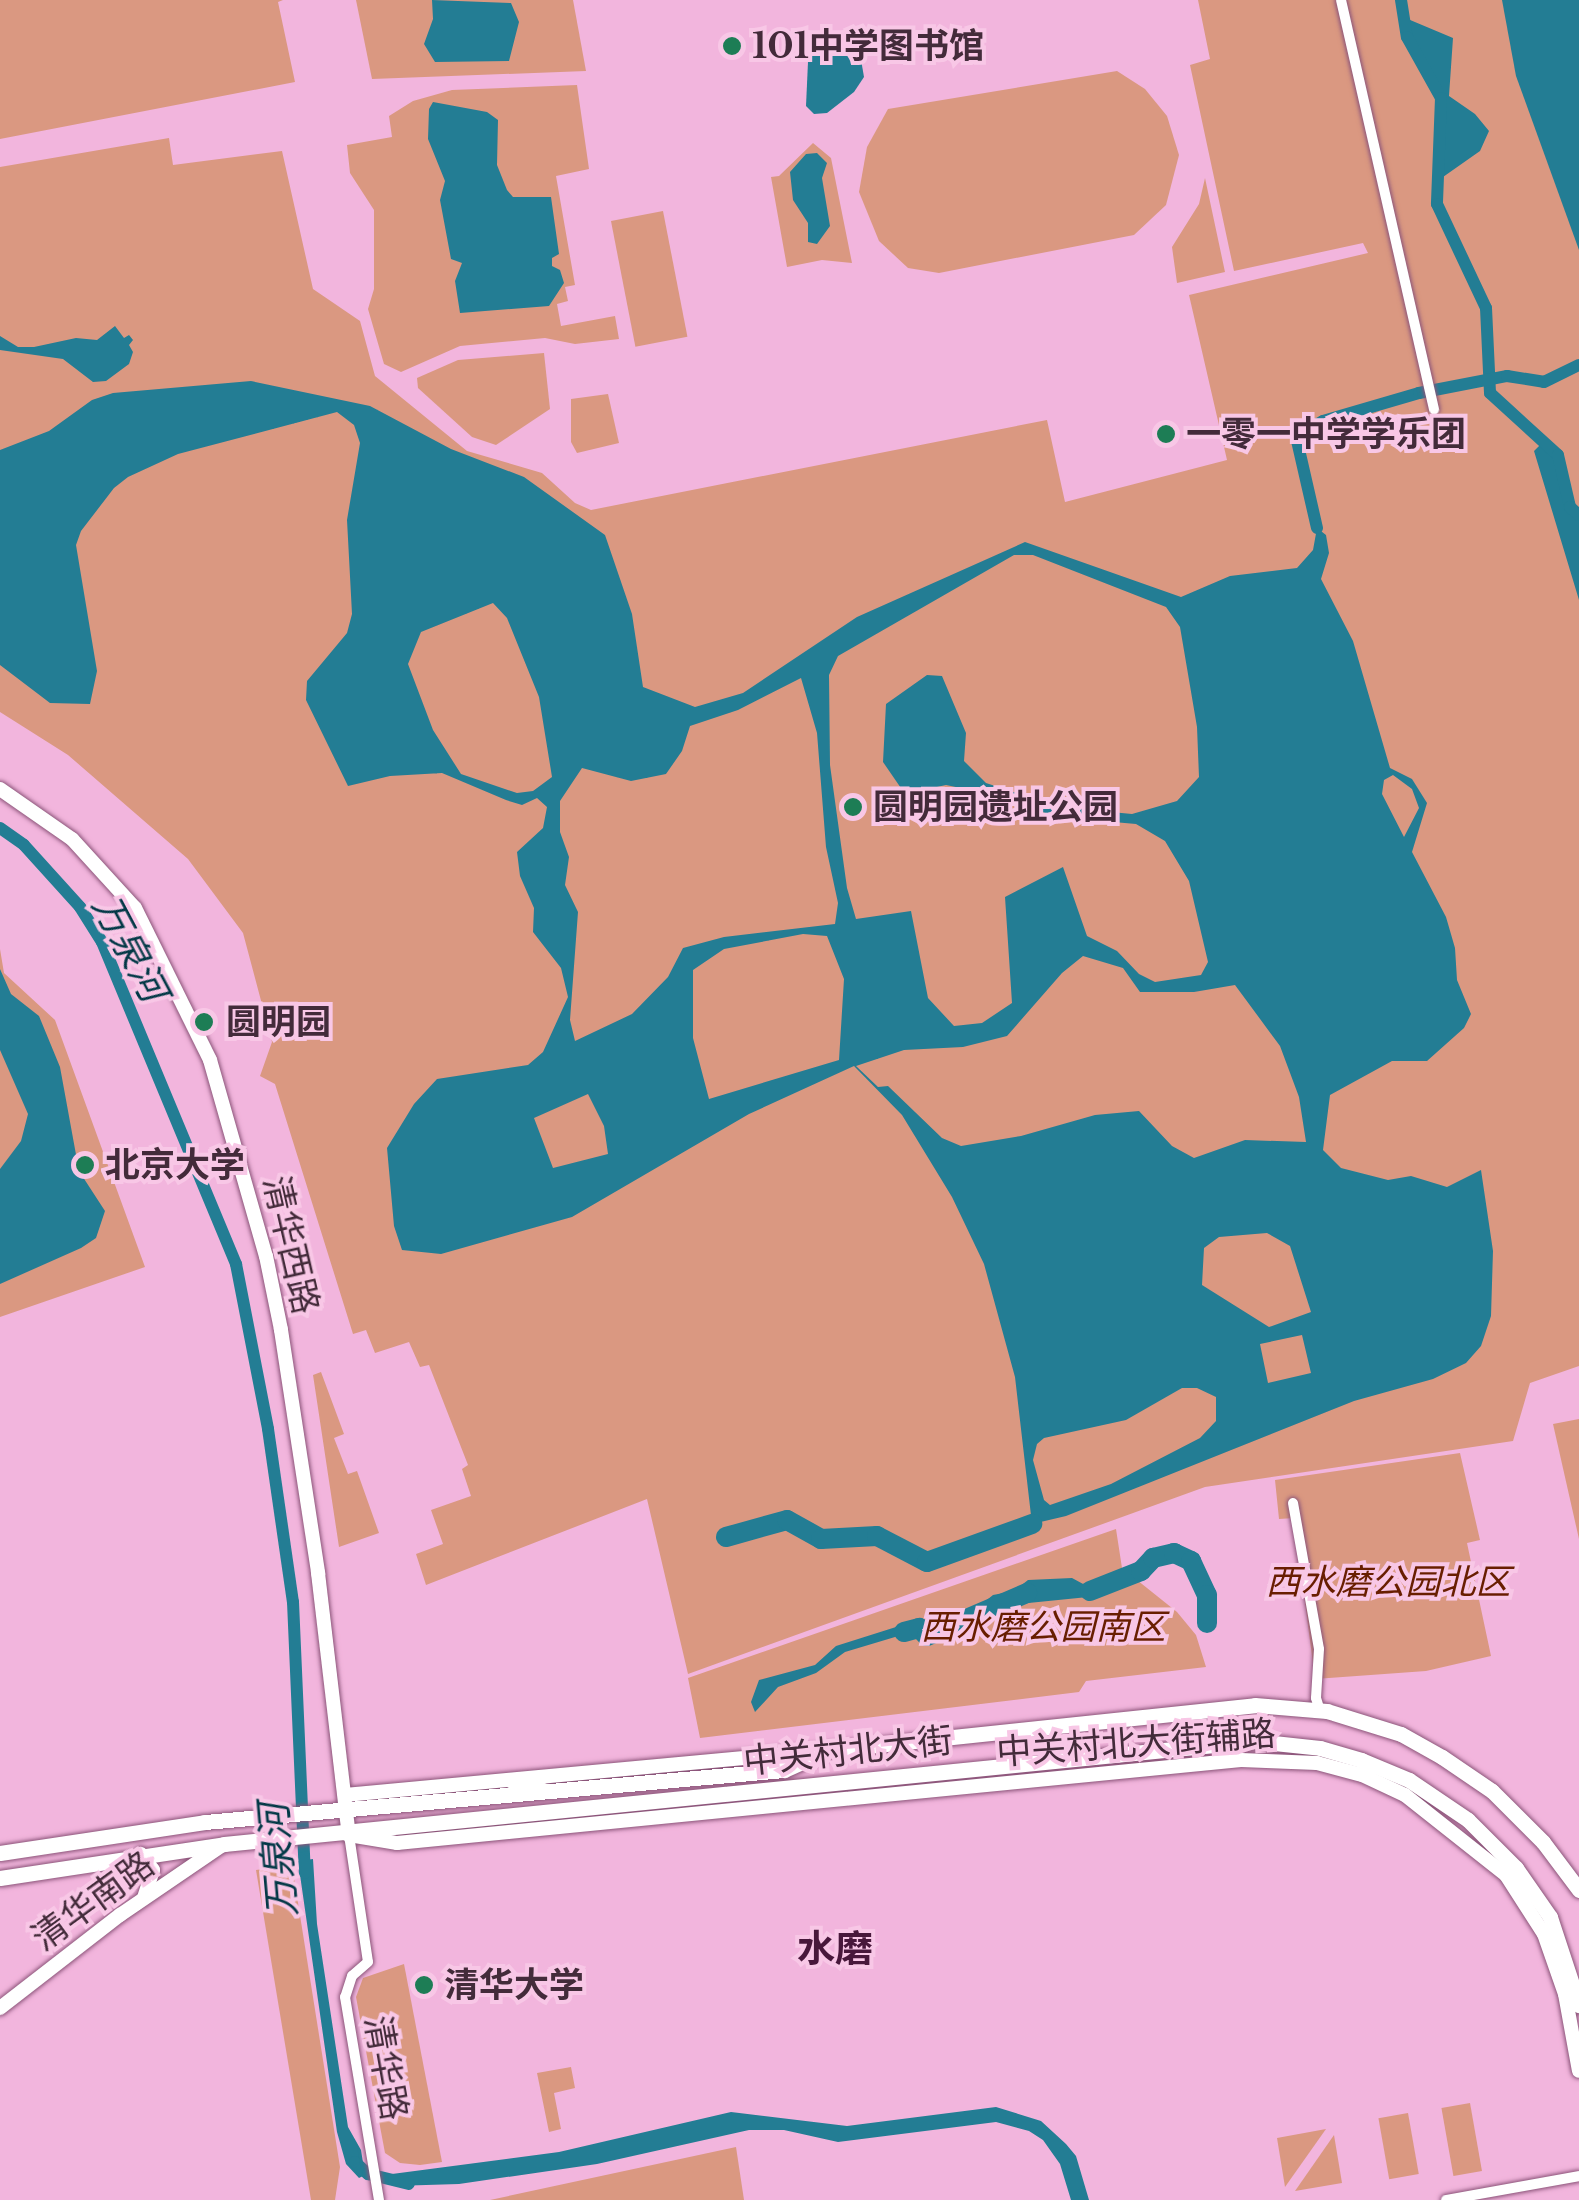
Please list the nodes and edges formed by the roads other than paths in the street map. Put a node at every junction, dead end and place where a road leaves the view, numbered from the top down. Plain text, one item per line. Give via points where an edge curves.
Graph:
1 (1341, 0) edge
2 (1434, 410) dead end
3 (0, 789) edge
4 (1292, 1503) dead end
5 (1320, 1711) junction
6 (829, 1750) junction
7 (510, 1780) junction
8 (550, 1793) junction
9 (345, 1795) junction
10 (347, 1813) junction
11 (349, 1835) junction
12 (224, 1844) junction
13 (0, 1853) edge
14 (141, 1854) junction
15 (0, 1878) edge
16 (1579, 1890) edge
17 (141, 1901) junction
18 (1579, 2005) edge
19 (0, 2008) edge
20 (1579, 2071) edge
21 (1579, 2176) edge
22 (1529, 2186) junction
23 (379, 2200) edge
24 (1446, 2200) edge
25 (1531, 2200) edge

1 - 2 street
3 - 9 street, 清华西路 via 72,839 135,908 210,1060 281,1330
4 - 5 street via 1319,1649
5 - 6 main road, 中关村北大街 via 1255,1705
5 - 16 main road, 中关村北大街 via 1401,1734 1480,1782 1542,1842
6 - 7 street
6 - 8 main road, 中关村北大街 via 784,1770
7 - 8 main road
7 - 9 street
8 - 10 main road, 中关村北大街
9 - 10 street, 清华西路
10 - 11 street, 清华西路
10 - 13 main road, 中关村北大街 via 128,1832
11 - 12 main road, 中关村北大街
11 - 18 main road, 中关村北大街 via 1254,1742 1320,1748 1409,1780 1468,1820 1516,1868 1550,1917
11 - 20 street, 中关村北大街辅路 via 397,1844 1253,1758 1317,1764 1362,1775 1405,1796 1506,1875 1544,1934
11 - 23 street, 清华路 via 368,1962 352,1976 346,1997
12 - 14 main road, 中关村北大街
12 - 17 street, 清华南路
14 - 15 main road, 中关村北大街
14 - 17 street via 153,1870
17 - 19 street, 清华南路
21 - 22 street
22 - 24 street
22 - 25 street

